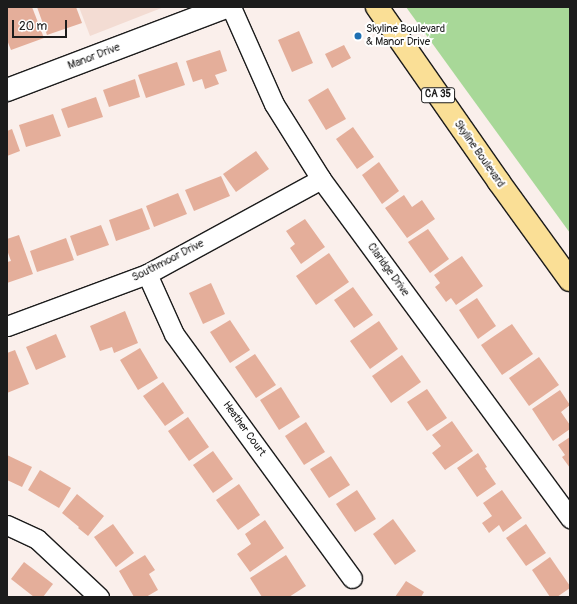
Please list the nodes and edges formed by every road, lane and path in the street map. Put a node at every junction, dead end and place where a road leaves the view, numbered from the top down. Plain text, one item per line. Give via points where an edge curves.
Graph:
1 (226, 7) edge
2 (231, 7) edge
3 (377, 7) edge
4 (7, 90) edge
5 (321, 179) junction
6 (147, 274) junction
7 (570, 280) edge
8 (7, 326) edge
9 (570, 518) edge
10 (7, 525) edge
11 (352, 578) dead end
12 (99, 597) edge

1 - 4 street, Manor Drive
2 - 5 street, Claridge Drive via 274,104
3 - 7 main road, Skyline Boulevard / CA 35
5 - 6 street, Southmoor Drive
5 - 9 street, Claridge Drive
6 - 8 street, Southmoor Drive
6 - 11 street, Heather Court via 174,334
10 - 12 street via 37,539

